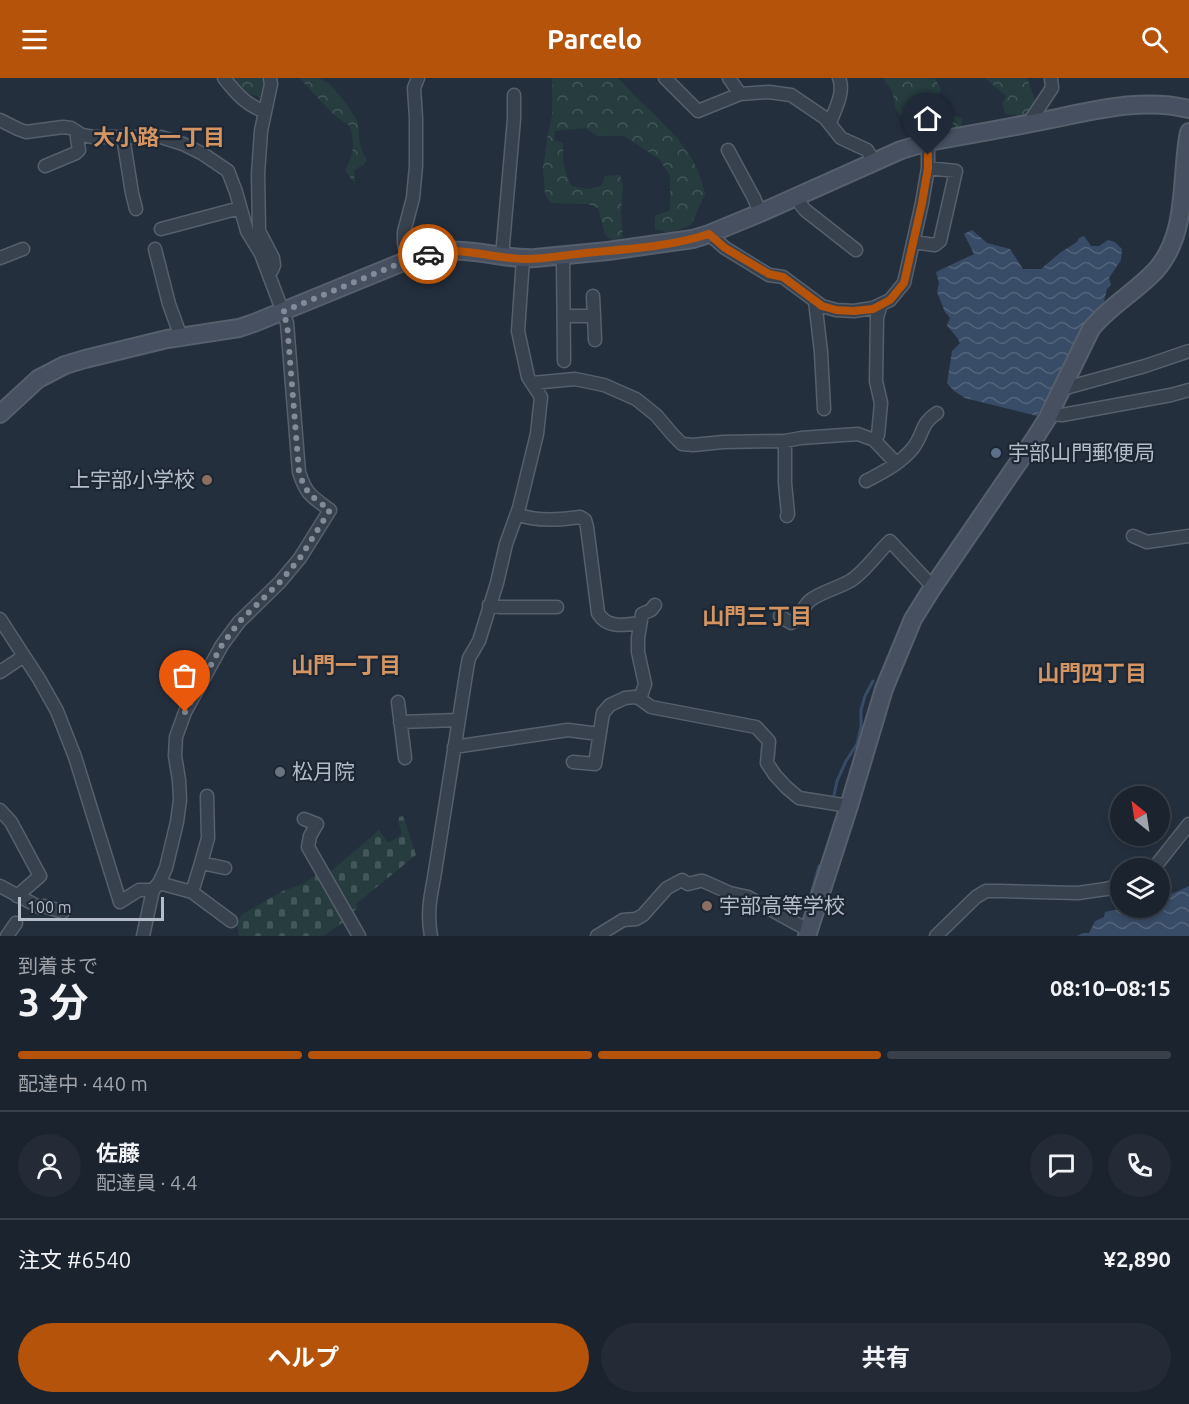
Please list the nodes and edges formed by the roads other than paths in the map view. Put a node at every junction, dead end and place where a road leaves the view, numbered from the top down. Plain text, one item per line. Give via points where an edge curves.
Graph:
1 (224, 78) edge
2 (270, 78) edge
3 (418, 78) edge
4 (665, 78) edge
5 (729, 78) edge
6 (839, 78) edge
7 (1051, 78) edge
8 (740, 94) junction
9 (514, 95) dead end
10 (1189, 109) edge
11 (264, 111) junction
12 (0, 120) edge
13 (830, 123) junction
14 (1032, 123) junction
15 (77, 132) junction
16 (1189, 132) edge
17 (123, 137) junction
18 (928, 142) junction
19 (728, 150) dead end
20 (874, 162) junction
21 (45, 166) dead end
22 (928, 168) junction
23 (795, 197) junction
24 (240, 208) junction
25 (136, 209) dead end
26 (760, 213) junction
27 (161, 229) dead end
28 (709, 234) junction
29 (914, 242) junction
30 (23, 249) dead end
31 (155, 249) dead end
32 (856, 250) dead end
33 (563, 255) junction
34 (502, 256) junction
35 (0, 258) edge
36 (523, 259) junction
37 (408, 260) junction
38 (269, 273) junction
39 (593, 296) dead end
40 (815, 301) junction
41 (880, 305) junction
42 (282, 312) junction
43 (564, 316) junction
44 (594, 316) junction
45 (181, 337) junction
46 (595, 340) dead end
47 (1189, 351) edge
48 (564, 361) dead end
49 (532, 383) junction
50 (1062, 389) junction
51 (1189, 390) edge
52 (824, 409) dead end
53 (937, 413) dead end
54 (0, 414) edge
55 (1049, 414) junction
56 (874, 440) junction
57 (785, 441) junction
58 (896, 463) junction
59 (866, 481) dead end
60 (517, 514) junction
61 (787, 516) dead end
62 (1133, 536) dead end
63 (1189, 536) edge
64 (933, 587) junction
65 (489, 605) junction
66 (655, 605) dead end
67 (557, 607) dead end
68 (780, 616) dead end
69 (0, 620) edge
70 (640, 623) junction
71 (24, 656) junction
72 (0, 672) edge
73 (640, 699) junction
74 (398, 702) dead end
75 (458, 720) junction
76 (400, 722) junction
77 (599, 734) junction
78 (454, 747) junction
79 (405, 758) dead end
80 (573, 762) dead end
81 (207, 796) dead end
82 (849, 806) junction
83 (0, 810) edge
84 (304, 819) dead end
85 (1189, 824) edge
86 (1162, 858) edge
87 (201, 863) junction
88 (225, 868) dead end
89 (0, 886) edge
90 (156, 886) junction
91 (1110, 888) edge
92 (192, 892) junction
93 (17, 896) junction
94 (63, 912) dead end
95 (231, 921) dead end
96 (807, 933) edge
97 (143, 936) edge
98 (359, 936) edge
99 (431, 936) edge
100 (597, 936) edge
101 (936, 936) edge

1 - 11 street via 245,102
2 - 11 street
3 - 37 street via 414,88 415,177 404,232
4 - 8 street via 698,111
5 - 8 street
6 - 13 street via 841,92
7 - 14 street via 1052,88
8 - 13 street via 790,95
9 - 34 street
10 - 14 street via 1143,105 1107,108
11 - 38 street via 258,221 273,258 274,266
12 - 15 street via 26,132 63,127
13 - 20 street via 841,138 867,150
14 - 18 street
15 - 17 street via 93,137
15 - 21 street via 79,150
16 - 50 street via 1180,216 1171,247 1157,269 1091,329
17 - 24 street via 161,137 203,154 228,171
17 - 25 street
18 - 20 street
18 - 22 street
19 - 26 street
20 - 23 street
22 - 29 street
22 - 29 street via 956,171 940,241
23 - 26 street
23 - 32 street via 805,210
24 - 27 street
24 - 38 street
26 - 28 street
28 - 33 street via 672,243
28 - 40 street via 725,248 769,274 783,277
29 - 41 street via 904,283 890,300
30 - 35 street
31 - 45 street
33 - 36 street
33 - 43 street
34 - 36 street
34 - 37 street via 451,251
36 - 49 street via 518,331 524,367
37 - 42 street
38 - 42 street
39 - 44 street
40 - 41 street via 836,310 873,309
40 - 52 street
41 - 56 street via 876,381 881,404
42 - 45 street via 239,327
42 - 90 street via 287,323 299,472 312,497 330,510 300,558 222,645 185,712 176,737 180,800 177,822 166,868
43 - 44 street
43 - 48 street
44 - 46 street
45 - 54 street via 65,365 38,379
47 - 50 street
49 - 57 street via 575,379 604,385 636,399 682,444
49 - 60 street via 541,397 537,434
50 - 55 street
51 - 55 street via 1062,416
53 - 58 street via 928,419 912,448
55 - 64 street
56 - 57 street via 846,434
56 - 58 street
57 - 61 street
58 - 59 street
60 - 65 street
60 - 70 street via 534,519 585,520 598,614 613,624
62 - 63 street via 1148,542
64 - 68 street via 890,541 849,582 811,599 798,619 791,623
64 - 82 street via 895,660
65 - 67 street
65 - 75 street via 469,658
66 - 70 street via 642,614
69 - 71 street
70 - 73 street via 638,652 645,684
71 - 72 street
71 - 90 street via 57,711 75,757 120,902 139,890
73 - 77 street via 625,698 610,705 603,713
73 - 82 street via 651,707 756,727 769,741 767,763 786,787 799,798
74 - 76 street
75 - 76 street
75 - 78 street
76 - 79 street
77 - 78 street via 568,730
77 - 80 street via 595,764
78 - 99 street via 429,899
81 - 87 street via 208,838
82 - 96 street
83 - 93 street via 11,822 40,876
84 - 98 street via 317,824 308,847
85 - 86 street
87 - 88 street
87 - 92 street
89 - 93 street
90 - 92 street
90 - 97 street
91 - 101 street via 1078,893 986,891
92 - 95 street
93 - 94 street via 39,907
96 - 100 street via 748,897 703,881 683,881 667,888 643,915 623,920

